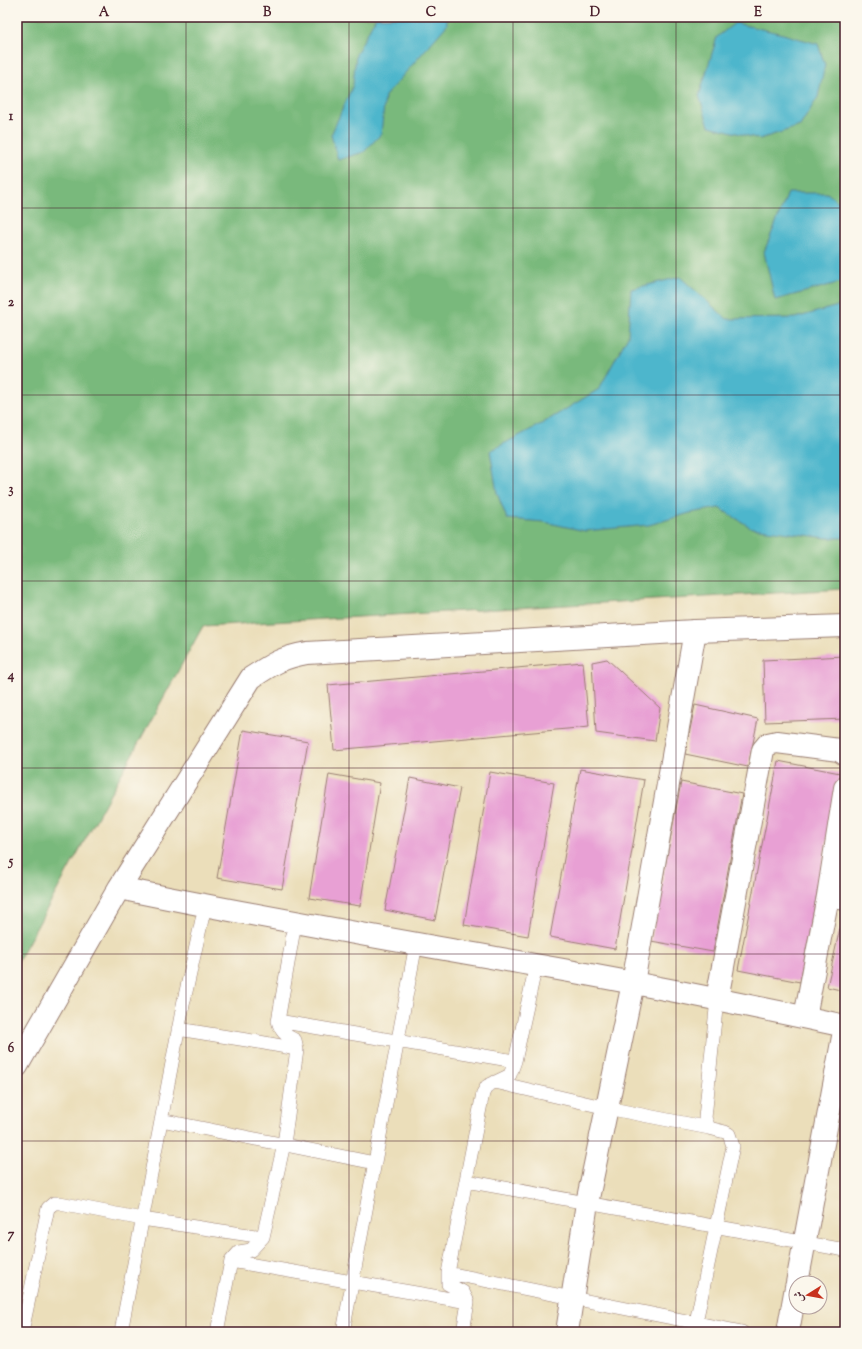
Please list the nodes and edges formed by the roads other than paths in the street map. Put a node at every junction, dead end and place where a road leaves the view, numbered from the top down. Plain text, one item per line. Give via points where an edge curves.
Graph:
1 (845, 626) edge
2 (695, 631) junction
3 (845, 754) edge
4 (845, 788) edge
5 (119, 888) junction
6 (836, 897) edge
7 (205, 906) junction
8 (295, 923) junction
9 (416, 944) junction
10 (536, 965) junction
11 (633, 982) junction
12 (717, 999) junction
13 (805, 1017) junction
14 (278, 1021) junction
15 (845, 1026) edge
16 (178, 1029) junction
17 (398, 1042) junction
18 (297, 1049) junction
19 (515, 1061) junction
20 (17, 1066) edge
21 (495, 1082) junction
22 (607, 1108) junction
23 (161, 1120) junction
24 (709, 1128) junction
25 (284, 1144) junction
26 (375, 1163) junction
27 (466, 1181) junction
28 (588, 1202) junction
29 (142, 1219) junction
30 (715, 1227) junction
31 (263, 1236) junction
32 (804, 1242) junction
33 (845, 1250) edge
34 (230, 1261) junction
35 (448, 1273) junction
36 (798, 1275) edge
37 (352, 1282) junction
38 (573, 1298) junction
39 (468, 1302) junction
40 (791, 1315) edge
41 (696, 1322) junction
42 (22, 1332) edge
43 (121, 1332) edge
44 (217, 1332) edge
45 (343, 1332) edge
46 (463, 1332) edge
47 (567, 1332) edge
48 (742, 1332) edge
49 (788, 1332) edge

1 - 2 street
2 - 5 street via 289,656 268,666 252,678
2 - 11 street
3 - 12 street via 839,750 777,742 768,744 763,750
4 - 6 street
5 - 7 street
5 - 20 street
6 - 13 street
7 - 8 street
7 - 16 lane
8 - 9 street
8 - 14 lane
9 - 10 street
9 - 17 lane
10 - 11 street
10 - 19 lane
11 - 12 street
11 - 22 street
12 - 13 street
12 - 24 lane via 705,1118
13 - 15 street
14 - 17 lane
14 - 18 lane via 280,1030 295,1040
15 - 32 street
16 - 18 lane
16 - 23 lane
17 - 19 lane
17 - 26 lane
18 - 25 lane
19 - 21 lane via 510,1075
21 - 22 lane
21 - 27 lane via 486,1086 483,1093
22 - 24 lane
22 - 28 street
23 - 25 lane
23 - 29 lane
24 - 30 lane via 729,1134 733,1146
25 - 26 lane
25 - 31 lane
26 - 37 lane
27 - 28 lane
27 - 35 lane
28 - 30 lane
28 - 38 street
29 - 31 lane
29 - 42 lane via 60,1203 54,1203 48,1208
29 - 43 lane
30 - 32 lane
30 - 41 lane
31 - 34 lane via 251,1250 239,1252
32 - 33 lane
32 - 36 street
34 - 37 lane
34 - 44 lane
35 - 38 lane
35 - 39 lane via 448,1284 464,1292
37 - 39 lane
37 - 45 lane
38 - 41 lane
38 - 47 street
39 - 46 lane
40 - 49 street
41 - 48 lane

